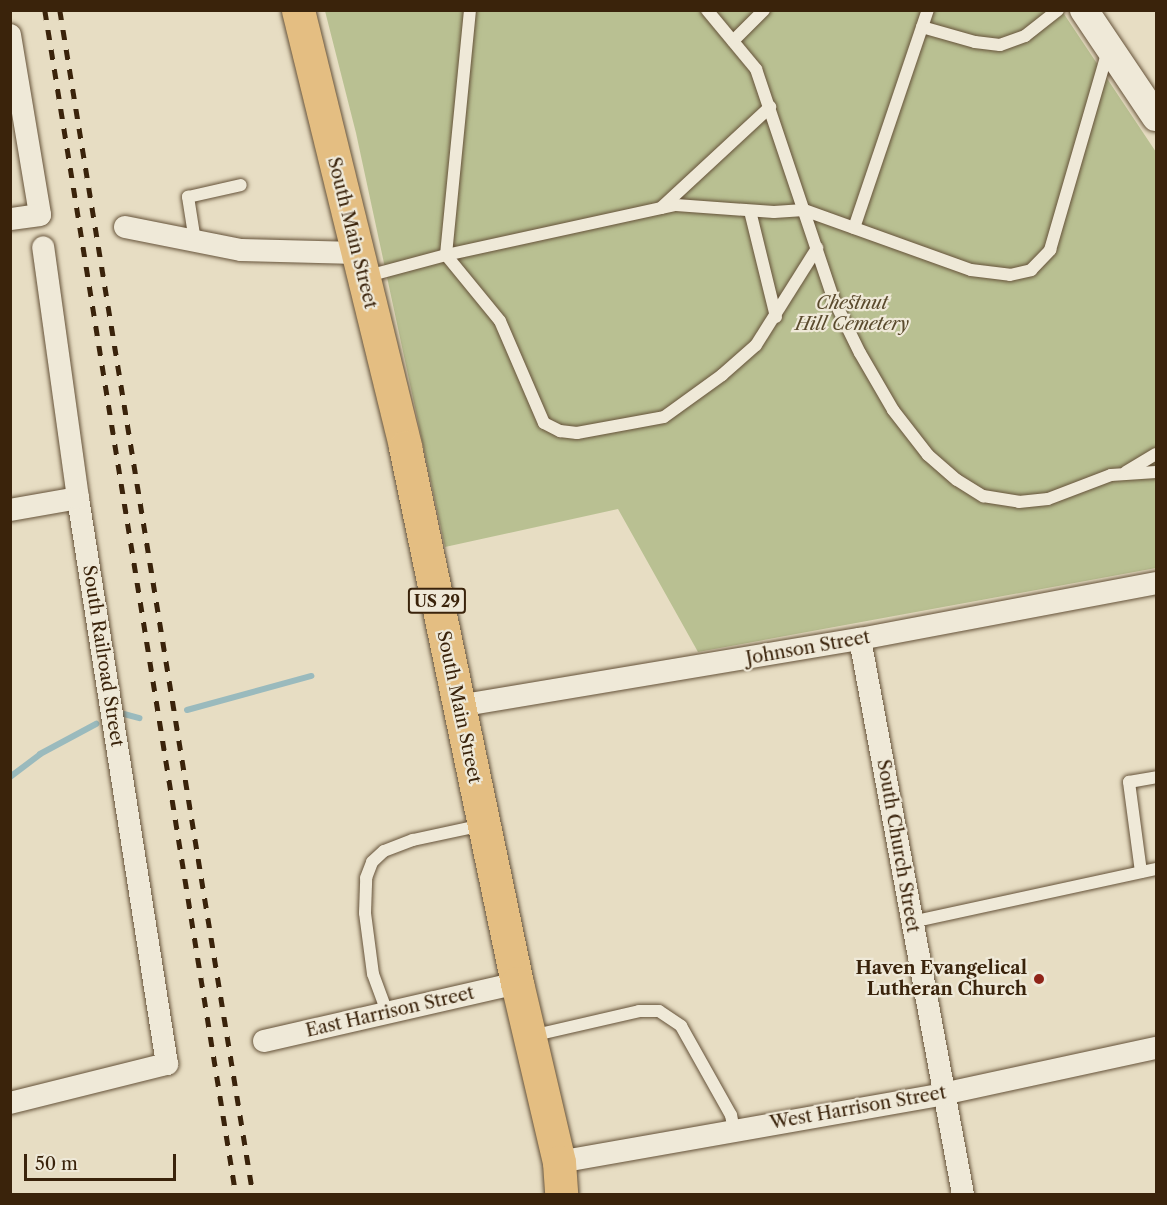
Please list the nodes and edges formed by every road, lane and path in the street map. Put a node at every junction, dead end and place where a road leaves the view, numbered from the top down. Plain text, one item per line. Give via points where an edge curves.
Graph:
1 (298, 10) edge
2 (471, 10) edge
3 (706, 10) edge
4 (765, 10) edge
5 (928, 10) edge
6 (1058, 10) edge
7 (1084, 10) edge
8 (922, 27) junction
9 (10, 35) edge
10 (733, 41) junction
11 (1109, 47) junction
12 (770, 107) junction
13 (1156, 117) edge
14 (241, 185) dead end
15 (660, 208) junction
16 (804, 210) junction
17 (750, 211) junction
18 (10, 219) edge
19 (125, 227) dead end
20 (854, 228) junction
21 (195, 241) junction
22 (43, 247) dead end
23 (817, 248) junction
24 (446, 255) junction
25 (360, 265) junction
26 (776, 317) junction
27 (1156, 454) edge
28 (1156, 472) edge
29 (1123, 474) junction
30 (78, 498) junction
31 (10, 510) edge
32 (1156, 583) edge
33 (860, 639) junction
34 (458, 706) junction
35 (1156, 777) edge
36 (483, 825) junction
37 (1156, 869) edge
38 (1141, 872) junction
39 (911, 922) junction
40 (517, 983) junction
41 (387, 1012) junction
42 (530, 1037) junction
43 (264, 1041) dead end
44 (1156, 1048) edge
45 (943, 1094) junction
46 (10, 1103) edge
47 (734, 1131) junction
48 (559, 1162) junction
49 (561, 1194) edge
50 (963, 1194) edge

1 - 25 main road, South Main Street / US 29
2 - 24 lane
3 - 10 lane
4 - 10 lane
5 - 8 lane
6 - 8 lane via 1025,36 1000,45
7 - 11 street
8 - 20 lane
9 - 18 street via 40,215
10 - 12 lane via 756,69
11 - 13 street
11 - 20 lane via 1050,250 1031,270 1010,274 971,270
12 - 15 lane
12 - 16 lane
14 - 21 lane via 188,197
15 - 17 lane via 676,205
15 - 24 lane
16 - 17 lane
16 - 20 lane
16 - 23 lane
17 - 26 lane
19 - 21 street
21 - 25 street
22 - 30 street, South Railroad Street
23 - 26 lane
23 - 29 lane via 833,298 893,410 927,454 957,480 983,496 1019,502 1048,499
24 - 25 lane
24 - 26 lane via 500,321 544,423 560,431 578,433 664,417 756,345
25 - 34 main road, South Main Street / US 29 via 405,447
27 - 29 lane
28 - 29 lane
30 - 31 street
30 - 46 street, South Railroad Street via 167,1064
32 - 33 street, Johnson Street
33 - 34 street, Johnson Street
33 - 39 street, South Church Street
34 - 36 main road, South Main Street / US 29
35 - 38 lane via 1129,782
36 - 40 main road, South Main Street / US 29
36 - 41 lane via 413,840 384,851 372,862 366,878 365,913 373,974
37 - 38 lane
38 - 39 lane
39 - 45 street, South Church Street
40 - 41 street, East Harrison Street
40 - 42 main road, South Main Street / US 29
41 - 43 street, East Harrison Street
42 - 47 lane via 639,1011 659,1011 681,1026 731,1115
42 - 48 main road, South Main Street / US 29
44 - 45 street, West Harrison Street
45 - 47 street, West Harrison Street
45 - 50 street, South Church Street
47 - 48 street, West Harrison Street
48 - 49 main road, South Main Street / US 29

